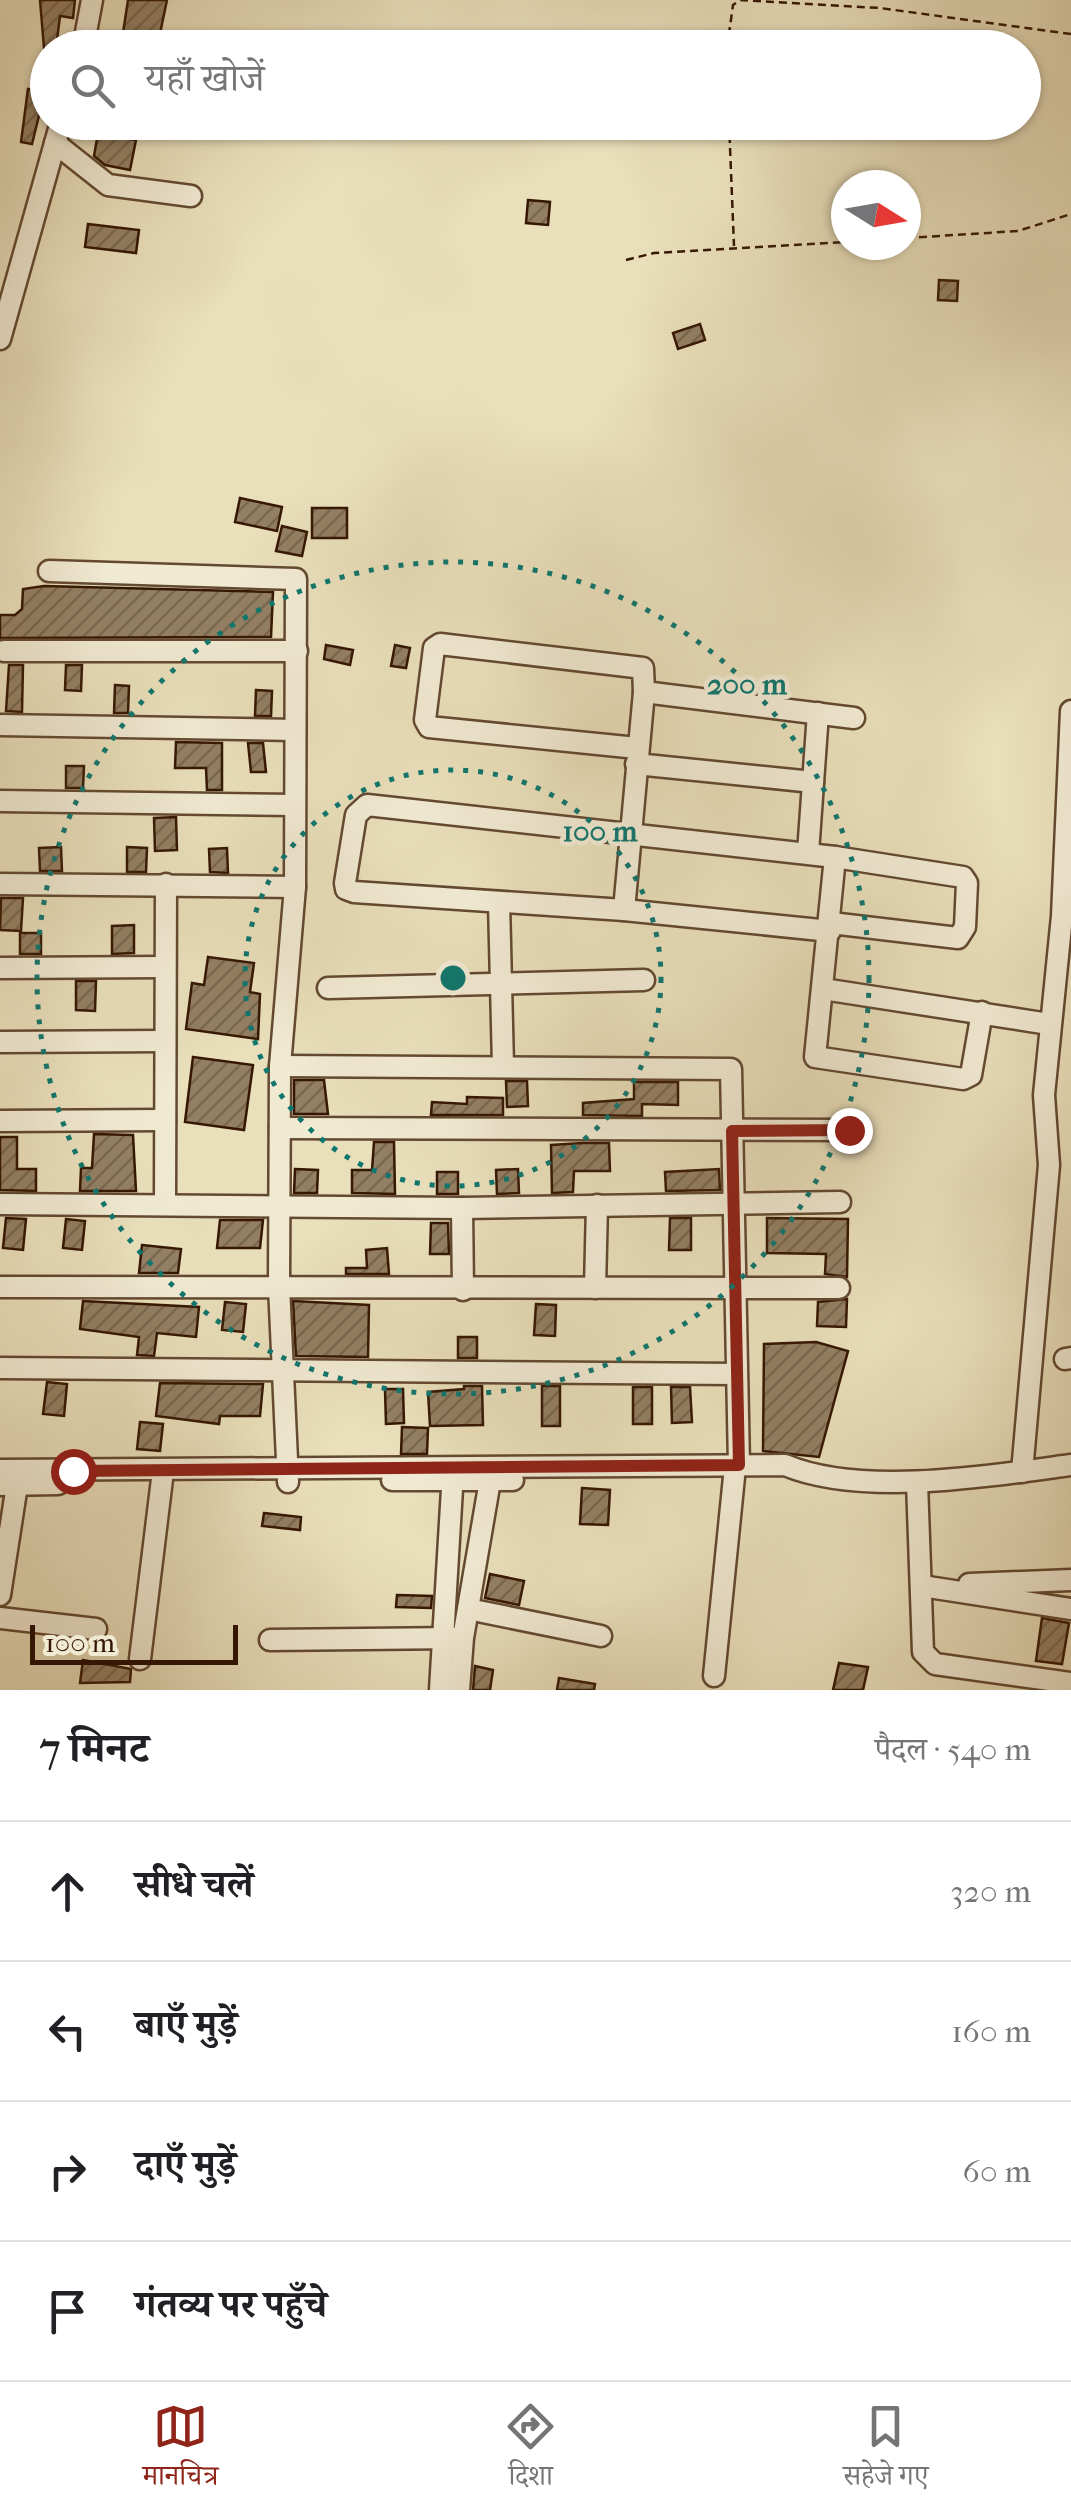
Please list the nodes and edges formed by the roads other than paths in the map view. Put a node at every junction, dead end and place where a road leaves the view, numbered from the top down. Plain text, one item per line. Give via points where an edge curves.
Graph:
1 (92, 0) edge
2 (87, 30) edge
3 (56, 140) edge
4 (65, 140) edge
5 (191, 196) dead end
6 (0, 340) edge
7 (49, 571) dead end
8 (4, 651) dead end
9 (297, 651) junction
10 (644, 692) junction
11 (1071, 711) edge
12 (818, 714) junction
13 (854, 718) dead end
14 (0, 725) edge
15 (294, 730) junction
16 (637, 756) junction
17 (813, 782) junction
18 (0, 802) edge
19 (294, 805) junction
20 (630, 833) junction
21 (808, 852) junction
22 (835, 857) junction
23 (0, 884) edge
24 (166, 884) junction
25 (295, 888) junction
26 (499, 902) junction
27 (624, 910) junction
28 (830, 927) junction
29 (164, 967) junction
30 (0, 968) edge
31 (644, 980) dead end
32 (501, 984) junction
33 (328, 988) dead end
34 (823, 989) junction
35 (982, 1012) junction
36 (1049, 1024) junction
37 (0, 1042) edge
38 (165, 1042) junction
39 (280, 1066) junction
40 (504, 1066) junction
41 (165, 1120) junction
42 (0, 1121) edge
43 (280, 1128) junction
44 (849, 1130) dead end
45 (732, 1131) junction
46 (164, 1202) junction
47 (840, 1202) dead end
48 (280, 1203) junction
49 (0, 1204) edge
50 (734, 1204) junction
51 (597, 1205) junction
52 (462, 1208) junction
53 (279, 1286) junction
54 (0, 1287) edge
55 (595, 1288) junction
56 (839, 1288) dead end
57 (736, 1289) junction
58 (464, 1290) junction
59 (0, 1368) edge
60 (281, 1370) junction
61 (736, 1374) junction
62 (1071, 1465) edge
63 (0, 1470) edge
64 (736, 1471) junction
65 (1022, 1472) junction
66 (491, 1474) junction
67 (452, 1475) junction
68 (162, 1476) junction
69 (288, 1476) junction
70 (917, 1482) junction
71 (8, 1485) edge
72 (1071, 1580) edge
73 (922, 1586) junction
74 (0, 1595) edge
75 (468, 1608) junction
76 (1071, 1609) edge
77 (0, 1618) edge
78 (96, 1629) dead end
79 (601, 1636) dead end
80 (453, 1638) junction
81 (270, 1640) dead end
82 (140, 1659) dead end
83 (714, 1676) dead end
84 (1071, 1683) edge
85 (440, 1690) edge
86 (459, 1690) edge

1 - 2 street
3 - 6 street
4 - 5 street via 108,185
7 - 9 street via 296,579
8 - 9 street
9 - 15 street
10 - 12 street
10 - 16 street
10 - 16 street via 644,668 638,665 440,644 432,656 429,727
11 - 36 street via 1062,916
12 - 13 street
12 - 17 street
14 - 15 street
15 - 19 street
16 - 17 street
16 - 20 street
17 - 21 street
18 - 19 street
19 - 25 street
20 - 21 street
20 - 26 street via 360,808 346,889
20 - 27 street
21 - 22 street
22 - 28 street
22 - 28 street via 962,877 965,927 958,938
23 - 24 street
24 - 25 street
24 - 29 street
25 - 39 street
26 - 27 street
26 - 32 street
27 - 28 street
28 - 34 street
29 - 30 street
29 - 38 street
31 - 32 street
32 - 33 street
32 - 40 street
34 - 35 street
34 - 35 street via 814,1057 963,1079 971,1075
35 - 36 street
36 - 65 street via 1049,1165
37 - 38 street
38 - 41 street
39 - 40 street
39 - 43 street
40 - 45 street via 731,1070
41 - 42 street
41 - 46 street
43 - 45 street
43 - 48 street
44 - 45 street
45 - 50 street
46 - 48 street
46 - 49 street
47 - 50 street
48 - 52 street
48 - 53 street
50 - 51 street
50 - 57 street
51 - 52 street
51 - 55 street
52 - 58 street
53 - 54 street
53 - 58 street
53 - 60 street
55 - 57 street
55 - 58 street
56 - 57 street
57 - 61 street
59 - 60 street
60 - 61 street
60 - 69 street
61 - 64 street
62 - 65 street
63 - 68 street
64 - 66 street
64 - 70 street via 785,1465 804,1473
64 - 83 street
65 - 70 street
66 - 67 street
66 - 75 street
67 - 69 street
67 - 80 street
68 - 69 street
68 - 71 street
68 - 82 street
70 - 73 street
71 - 74 street
72 - 73 street
73 - 76 street
73 - 84 street via 922,1652 935,1664
75 - 79 street
75 - 80 street
77 - 78 street
80 - 81 street
80 - 85 street
80 - 86 street

